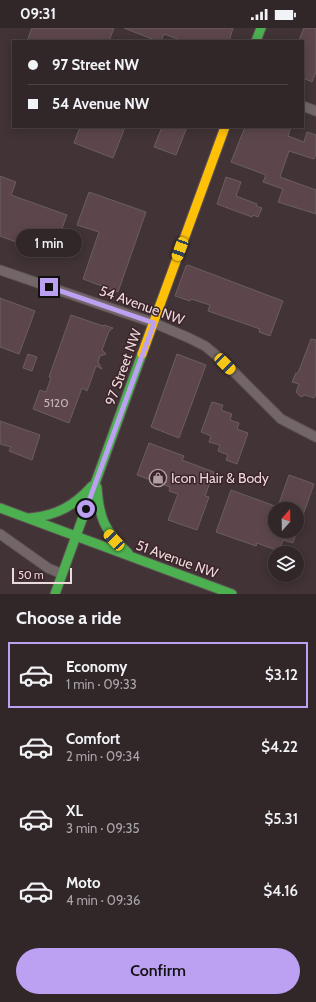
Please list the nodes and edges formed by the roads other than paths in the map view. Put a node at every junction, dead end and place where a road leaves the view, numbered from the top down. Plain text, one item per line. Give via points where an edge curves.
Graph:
1 (261, 28) edge
2 (256, 40) edge
3 (304, 106) edge
4 (316, 111) edge
5 (225, 128) edge
6 (0, 270) edge
7 (154, 323) junction
8 (316, 437) edge
9 (97, 480) junction
10 (0, 508) edge
11 (26, 518) junction
12 (0, 534) edge
13 (77, 537) junction
14 (132, 557) junction
15 (62, 574) junction
16 (55, 594) edge
17 (232, 594) edge

1 - 2 street
3 - 4 street
5 - 7 street, 97 Street NW
6 - 7 street, 54 Avenue NW
7 - 8 street, 54 Avenue NW via 205,346 281,419
7 - 9 street, 97 Street NW
9 - 11 street via 78,502 66,510
9 - 13 street, 97 Street NW
9 - 14 street via 98,512 102,523 108,533
10 - 11 street, 51 Avenue NW
11 - 13 street, 51 Avenue NW
12 - 15 street via 48,568
13 - 14 street, 51 Avenue NW
13 - 15 street, 97 Street NW
14 - 17 street, 51 Avenue NW
15 - 16 street, 97 Street NW

